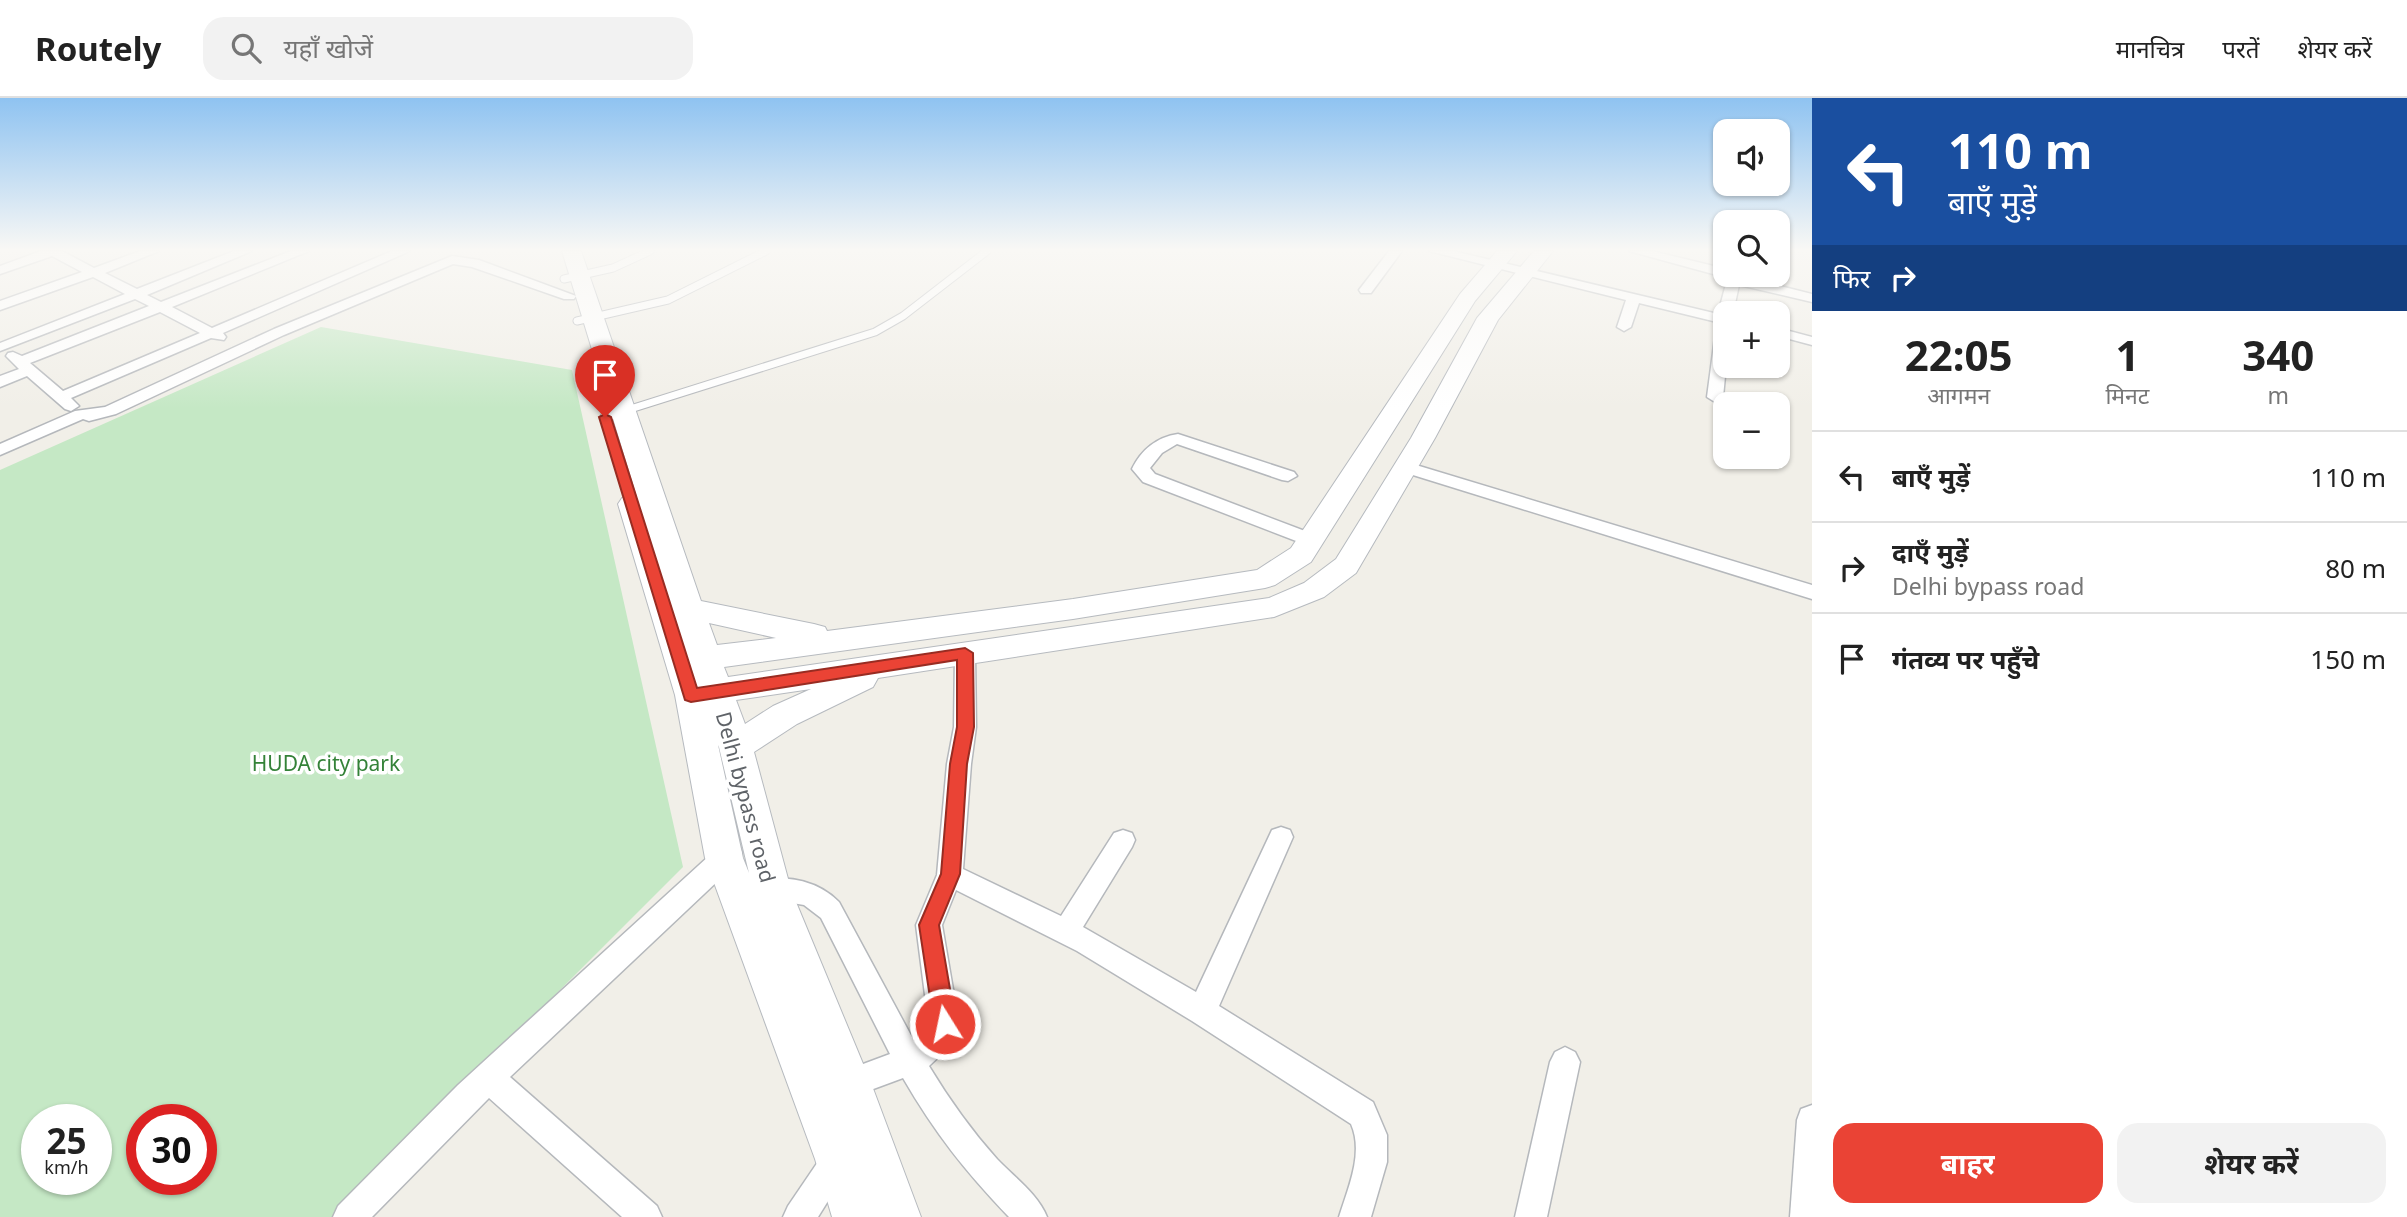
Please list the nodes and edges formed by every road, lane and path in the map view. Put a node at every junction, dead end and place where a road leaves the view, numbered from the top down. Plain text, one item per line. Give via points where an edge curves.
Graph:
1 (113, 303) edge
2 (154, 303) edge
3 (171, 303) edge
4 (281, 303) edge
5 (351, 303) edge
6 (580, 303) edge
7 (920, 303) edge
8 (1463, 303) edge
9 (1496, 303) edge
10 (1632, 303) edge
11 (1656, 303) edge
12 (161, 307) junction
13 (1713, 317) edge
14 (1624, 327) dead end
15 (211, 333) junction
16 (1790, 335) edge
17 (1812, 341) edge
18 (1, 346) edge
19 (242, 350) junction
20 (25, 366) junction
21 (0, 382) edge
22 (61, 397) junction
23 (81, 414) junction
24 (614, 414) junction
25 (0, 450) edge
26 (1406, 467) junction
27 (1288, 476) dead end
28 (1311, 540) junction
29 (1812, 592) edge
30 (689, 609) junction
31 (843, 640) junction
32 (965, 653) junction
33 (693, 660) junction
34 (895, 664) junction
35 (704, 693) junction
36 (736, 747) junction
37 (755, 831) junction
38 (1280, 837) dead end
39 (1123, 840) dead end
40 (724, 858) junction
41 (950, 874) junction
42 (772, 890) junction
43 (1066, 931) junction
44 (1202, 1010) junction
45 (910, 1060) junction
46 (1565, 1062) dead end
47 (489, 1078) junction
48 (849, 1083) junction
49 (1812, 1120) edge
50 (838, 1159) junction
51 (349, 1217) edge
52 (646, 1217) edge
53 (799, 1217) edge
54 (856, 1217) edge
55 (897, 1217) edge
56 (1031, 1217) edge
57 (1354, 1217) edge
58 (1531, 1217) edge
59 (1806, 1217) edge

1 - 18 street
2 - 12 street
3 - 12 street
4 - 15 street
5 - 19 street
6 - 24 main road, Delhi bypass road
7 - 24 lane via 875,332
8 - 28 main road
9 - 26 main road
10 - 14 street
11 - 13 street
12 - 15 street
12 - 20 street
15 - 19 street
15 - 22 street
16 - 17 street
18 - 20 street
19 - 23 street via 110,411
20 - 21 street
20 - 22 street
22 - 23 street
23 - 25 street
24 - 30 main road, Delhi bypass road
24 - 33 main road, Delhi bypass road
26 - 29 street
26 - 32 main road via 1346,566 1314,590 1274,607
27 - 28 street via 1178,439 1168,441 1141,469 1160,484
28 - 31 main road via 1301,555 1265,578
30 - 31 main road
30 - 33 main road, Delhi bypass road
31 - 33 main road
32 - 34 main road
32 - 41 street via 965,727
33 - 35 main road, Delhi bypass road
34 - 35 main road
34 - 36 main road via 785,715
35 - 36 main road, Delhi bypass road
35 - 40 main road, Delhi bypass road
36 - 37 main road, Delhi bypass road
37 - 40 street
37 - 42 main road, Delhi bypass road
38 - 44 street
39 - 43 street
40 - 47 street
40 - 50 main road, Delhi bypass road
41 - 43 street
41 - 45 street via 929,925 945,1024 937,1042
42 - 45 street via 810,893 830,910
42 - 48 main road, Delhi bypass road
43 - 44 street
44 - 57 street via 1362,1113 1372,1135 1371,1162
45 - 48 street
45 - 56 street via 943,1117
46 - 58 street
47 - 51 street
47 - 52 street
48 - 55 main road, Delhi bypass road
49 - 59 street
50 - 53 street
50 - 54 main road, Delhi bypass road

